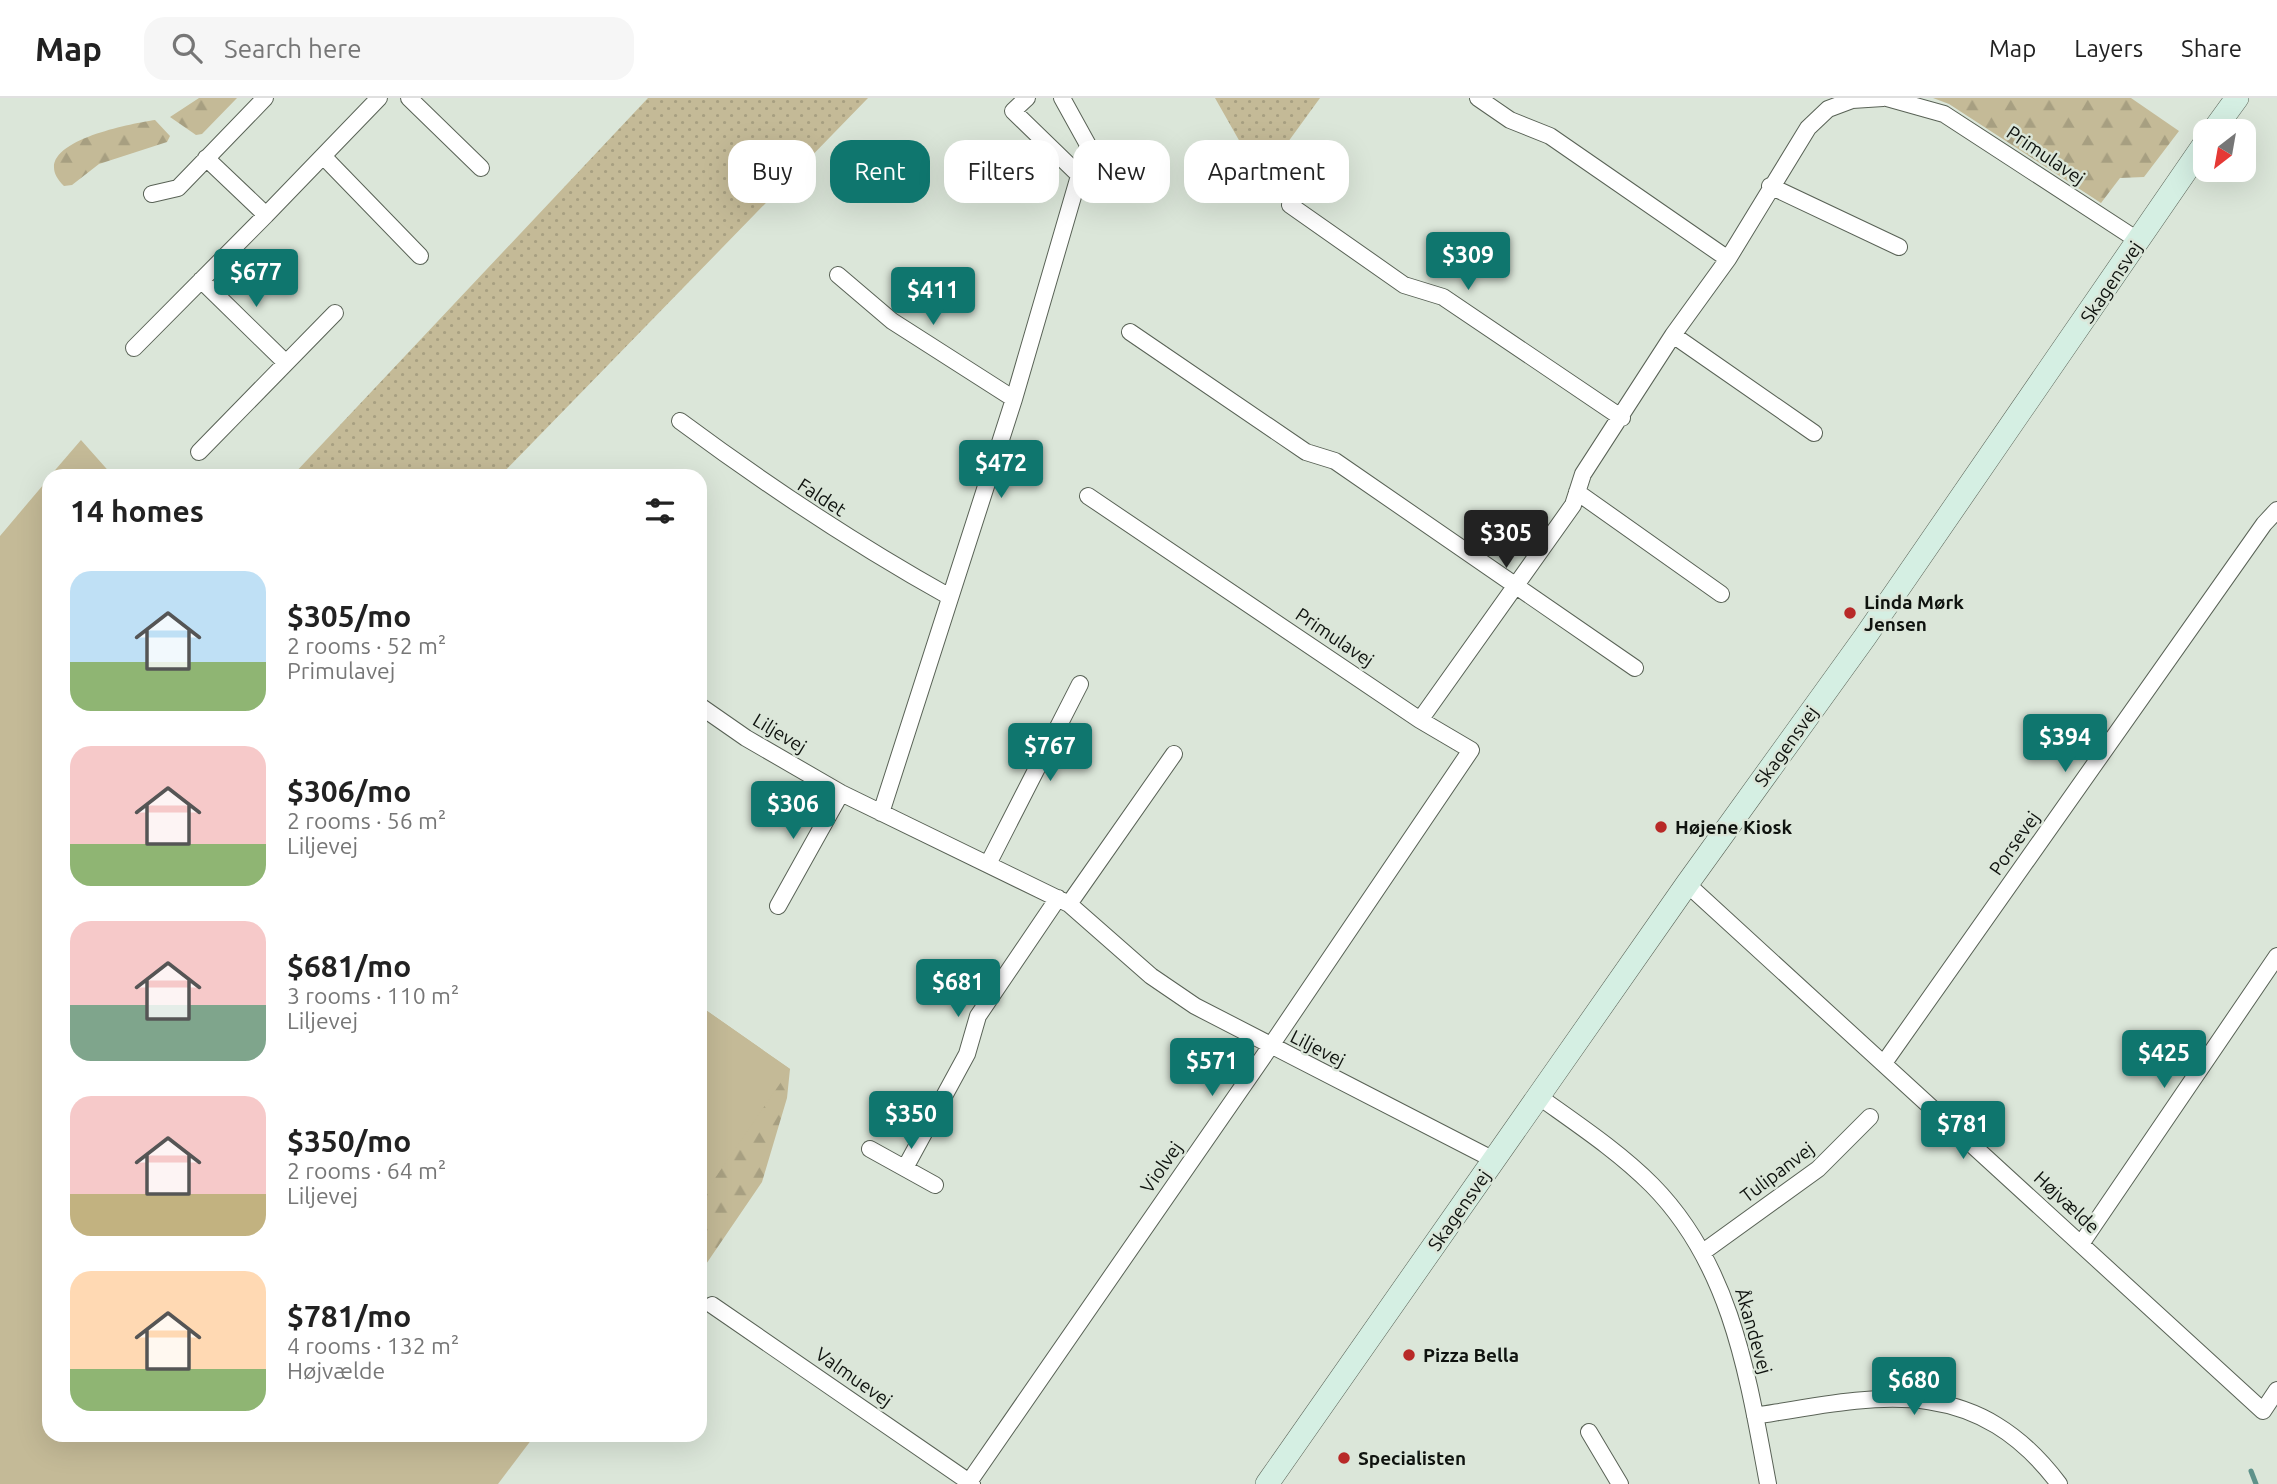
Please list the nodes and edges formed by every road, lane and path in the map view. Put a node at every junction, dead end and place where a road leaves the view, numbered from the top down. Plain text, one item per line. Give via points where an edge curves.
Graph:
1 (265, 98) edge
2 (379, 98) edge
3 (409, 98) edge
4 (1027, 98) edge
5 (1062, 98) edge
6 (1478, 98) edge
7 (1885, 98) edge
8 (2237, 98) edge
9 (2222, 119) edge
10 (1085, 140) edge
11 (323, 156) junction
12 (206, 158) junction
13 (2193, 161) edge
14 (481, 168) dead end
15 (1073, 169) edge
16 (1770, 186) junction
17 (152, 194) dead end
18 (1073, 196) edge
19 (1290, 205) dead end
20 (265, 215) junction
21 (2139, 241) junction
22 (1899, 247) dead end
23 (420, 256) dead end
24 (1728, 259) junction
25 (838, 275) dead end
26 (201, 281) junction
27 (335, 313) dead end
28 (1130, 332) dead end
29 (1673, 335) junction
30 (134, 348) dead end
31 (286, 363) junction
32 (1014, 399) junction
33 (1622, 418) junction
34 (680, 421) dead end
35 (1814, 433) dead end
36 (200, 452) dead end
37 (1577, 492) junction
38 (1088, 496) dead end
39 (2277, 510) edge
40 (1518, 585) junction
41 (1721, 594) dead end
42 (950, 597) junction
43 (1635, 668) dead end
44 (1080, 684) dead end
45 (707, 711) edge
46 (1420, 720) junction
47 (1174, 754) dead end
48 (841, 793) junction
49 (881, 813) junction
50 (988, 864) junction
51 (1687, 884) junction
52 (1064, 901) junction
53 (778, 906) dead end
54 (2277, 956) edge
55 (1270, 1047) junction
56 (1884, 1063) junction
57 (1538, 1096) junction
58 (1870, 1117) dead end
59 (870, 1149) dead end
60 (1494, 1160) junction
61 (905, 1168) junction
62 (935, 1185) dead end
63 (2081, 1244) junction
64 (1703, 1252) junction
65 (712, 1305) dead end
66 (2277, 1390) edge
67 (1755, 1416) junction
68 (1589, 1432) dead end
69 (970, 1483) edge
70 (1267, 1484) edge
71 (1620, 1484) edge
72 (1768, 1484) edge
73 (2059, 1484) edge

1 - 12 street
2 - 11 street
3 - 14 street
4 - 15 street via 1013,111
5 - 10 street
6 - 24 street via 1510,120 1550,136
7 - 16 street, Primulavej via 1852,100 1828,109 1808,128
7 - 21 street, Primulavej via 1944,114
8 - 9 street
11 - 20 street
11 - 23 street
12 - 17 street via 178,188
12 - 20 street
13 - 21 street, Skagensvej
16 - 22 street
16 - 24 street, Primulavej
18 - 32 street
19 - 33 street via 1404,285 1443,297
20 - 26 street
21 - 51 street, Skagensvej via 1859,646
24 - 29 street, Primulavej
25 - 32 street via 892,321
26 - 30 street
26 - 31 street
27 - 31 street
28 - 40 street via 1306,452 1335,461
29 - 33 street, Primulavej
29 - 35 street
31 - 36 street
32 - 42 street
33 - 37 street, Primulavej via 1583,474
34 - 42 street, Faldet via 781,495
37 - 40 street, Primulavej via 1573,505
37 - 41 street
38 - 46 street, Primulavej
39 - 56 street, Porsevej
40 - 43 street
40 - 46 street, Primulavej
42 - 49 street
44 - 50 street
45 - 48 street, Liljevej
46 - 55 street, Violvej via 1471,750
47 - 52 street
48 - 49 street, Liljevej
48 - 53 street
49 - 50 street, Liljevej
50 - 52 street, Liljevej
51 - 56 street, Højvælde
51 - 57 street, Skagensvej
52 - 55 street, Liljevej via 1151,976
52 - 61 street via 978,1016 967,1054
54 - 63 street
55 - 60 street, Liljevej
55 - 69 street, Violvej
56 - 63 street, Højvælde
57 - 60 street, Skagensvej
57 - 64 street, Åkandevej via 1622,1157 1653,1186
58 - 64 street, Tulipanvej via 1818,1170
59 - 61 street
60 - 70 street, Skagensvej
61 - 62 street
63 - 66 street, Højvælde via 2263,1411
64 - 67 street, Åkandevej via 1734,1323
65 - 69 street, Valmuevej
67 - 72 street, Åkandevej
67 - 73 street via 1870,1397 1938,1403 1994,1424 2042,1462
68 - 71 street

